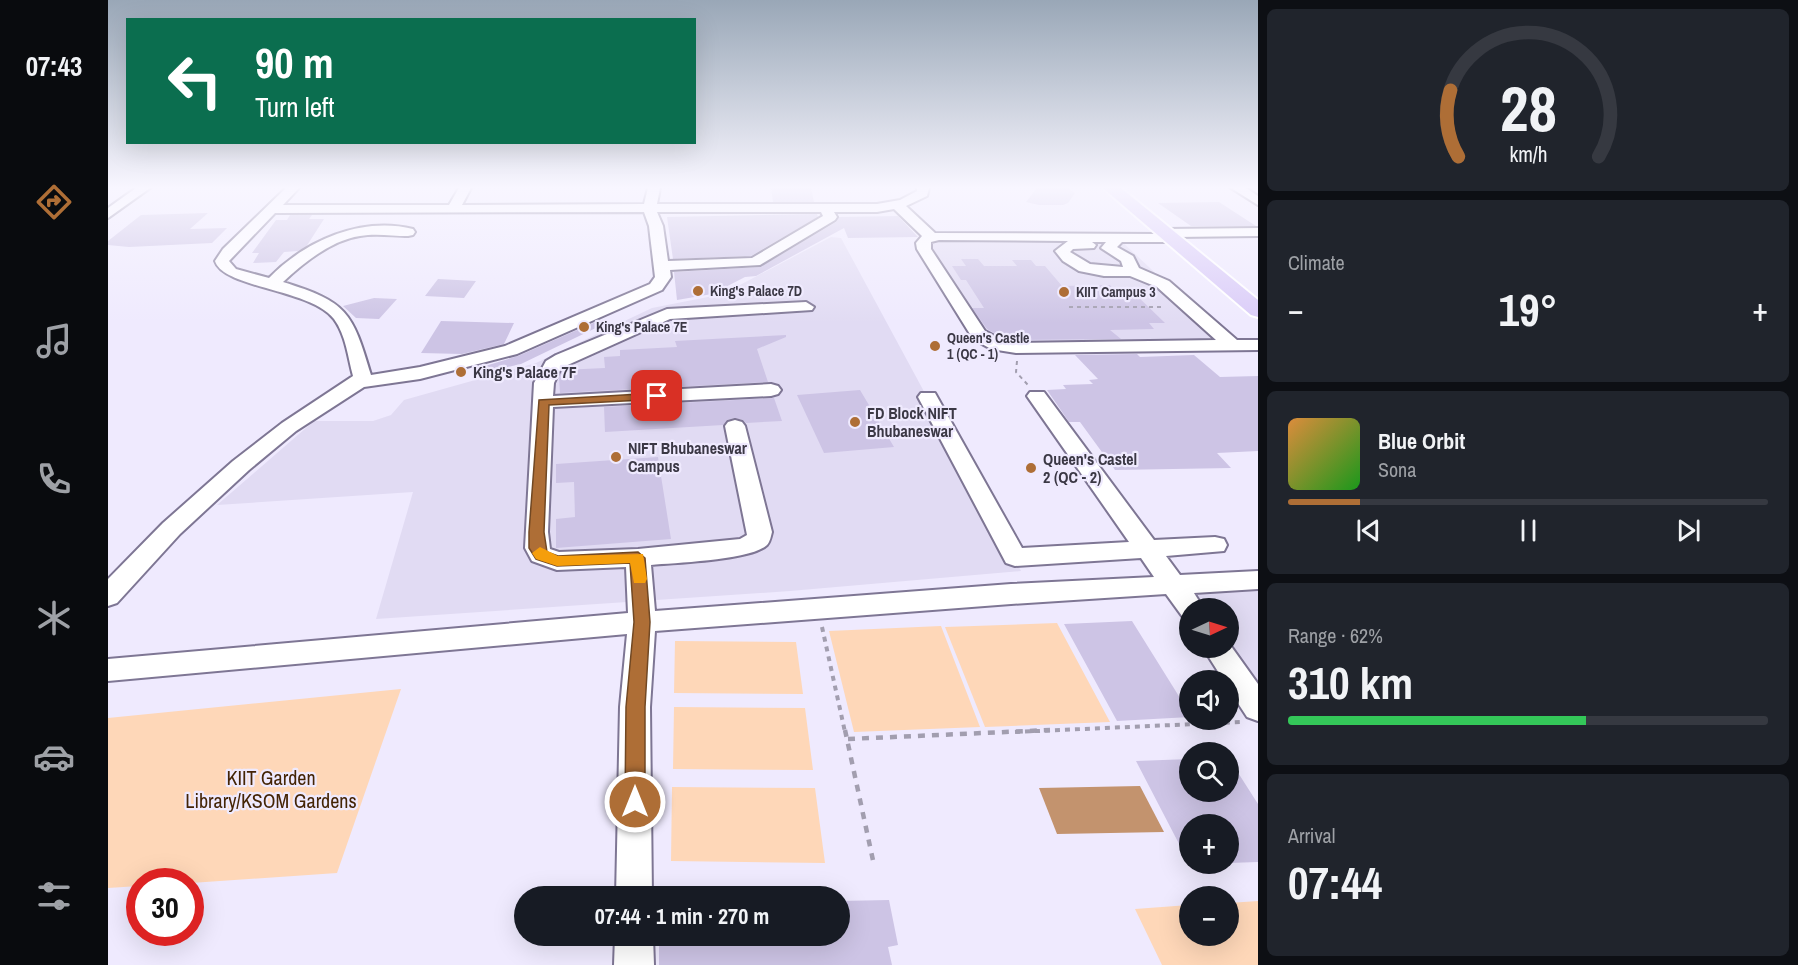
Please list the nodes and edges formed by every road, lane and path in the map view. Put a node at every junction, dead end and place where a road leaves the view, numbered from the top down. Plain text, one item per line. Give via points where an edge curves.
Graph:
1 (247, 233) edge
2 (350, 233) edge
3 (657, 233) edge
4 (805, 233) edge
5 (928, 233) edge
6 (1163, 233) edge
7 (1234, 233) edge
8 (1166, 236) junction
9 (932, 237) junction
10 (1113, 243) junction
11 (663, 266) junction
12 (1132, 271) junction
13 (271, 285) junction
14 (1188, 306) junction
15 (806, 307) dead end
16 (1069, 307) dead end
17 (1257, 309) edge
18 (997, 345) junction
19 (1258, 345) edge
20 (1233, 346) junction
21 (358, 382) junction
22 (771, 390) dead end
23 (1036, 396) joint
24 (928, 397) dead end
25 (543, 402) junction
26 (735, 426) dead end
27 (1215, 545) dead end
28 (1148, 550) junction
29 (638, 558) junction
30 (1258, 580) edge
31 (113, 582) edge
32 (1175, 587) junction
33 (1183, 598) edge
34 (818, 608) junction
35 (642, 622) junction
36 (1222, 658) edge
37 (108, 670) edge
38 (1252, 715) edge
39 (848, 739) junction
40 (874, 865) dead end
41 (634, 886) edge
42 (634, 946) edge
43 (634, 965) edge

1 - 13 street via 228,252 222,261 224,267
2 - 13 street via 292,264
3 - 11 street
4 - 11 street via 755,262
5 - 9 street
6 - 8 main road
7 - 8 street
8 - 10 street
8 - 17 main road
9 - 10 street
9 - 18 street via 923,243 924,249 979,335
10 - 12 street
10 - 12 street via 1070,245 1062,251 1066,258 1104,272
11 - 21 street via 663,277 656,287 511,350 430,371
12 - 14 street via 1162,284
13 - 21 street via 316,300 339,314 350,332 362,376
14 - 16 path
14 - 20 street
15 - 25 street via 657,317 553,365 544,383
18 - 20 street
18 - 23 path via 1004,356 1018,360 1016,372
19 - 20 street
21 - 31 street via 291,426
22 - 25 street
23 - 28 street
24 - 28 street via 1015,557
25 - 29 street via 536,532 541,555 557,561
26 - 29 street via 760,532 758,540 745,547
27 - 28 street
28 - 32 street
29 - 35 street
30 - 32 street
32 - 33 street
32 - 34 street
34 - 35 street
34 - 39 path
35 - 37 street
35 - 41 street via 635,707
36 - 38 street
38 - 39 path
39 - 40 path
42 - 43 street

